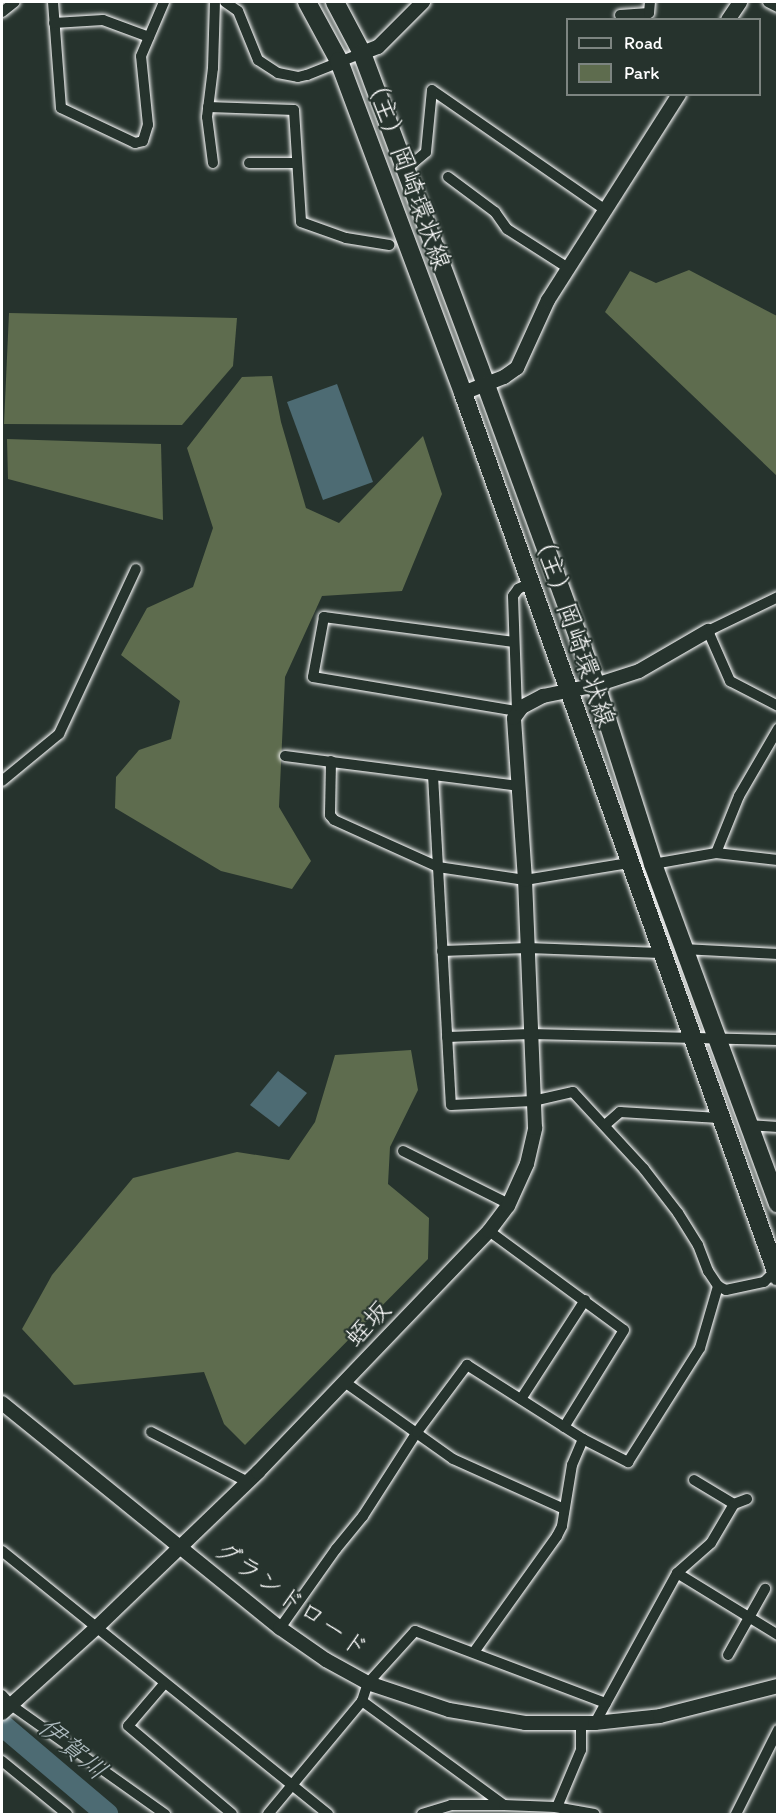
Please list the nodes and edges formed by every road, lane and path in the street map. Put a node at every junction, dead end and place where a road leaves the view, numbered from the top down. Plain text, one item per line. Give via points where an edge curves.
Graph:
1 (15, 2) edge
2 (53, 2) edge
3 (164, 2) edge
4 (215, 2) edge
5 (225, 2) edge
6 (307, 2) edge
7 (335, 2) edge
8 (423, 2) edge
9 (650, 2) edge
10 (740, 2) edge
11 (768, 2) edge
12 (777, 7) edge
13 (2, 12) edge
14 (620, 15) dead end
15 (729, 18) edge
16 (54, 23) junction
17 (149, 37) junction
18 (362, 53) junction
19 (339, 61) junction
20 (678, 96) edge
21 (208, 107) junction
22 (249, 163) dead end
23 (213, 164) dead end
24 (297, 164) junction
25 (406, 170) junction
26 (448, 177) dead end
27 (604, 209) junction
28 (389, 245) dead end
29 (568, 268) junction
30 (486, 385) junction
31 (463, 393) junction
32 (136, 569) dead end
33 (530, 583) junction
34 (777, 597) edge
35 (708, 632) junction
36 (514, 642) junction
37 (596, 685) junction
38 (568, 690) junction
39 (777, 706) edge
40 (517, 711) junction
41 (777, 729) edge
42 (285, 756) dead end
43 (331, 761) junction
44 (433, 775) junction
45 (2, 780) edge
46 (520, 786) junction
47 (716, 853) junction
48 (777, 860) edge
49 (629, 863) junction
50 (653, 864) junction
51 (438, 867) junction
52 (525, 880) junction
53 (528, 948) junction
54 (683, 949) junction
55 (442, 951) junction
56 (660, 953) junction
57 (777, 954) edge
58 (531, 1034) junction
59 (447, 1036) junction
60 (692, 1037) junction
61 (717, 1037) junction
62 (777, 1040) edge
63 (533, 1101) junction
64 (719, 1118) junction
65 (605, 1125) junction
66 (748, 1125) junction
67 (777, 1127) edge
68 (403, 1151) dead end
69 (509, 1204) junction
70 (777, 1204) edge
71 (489, 1231) junction
72 (776, 1274) edge
73 (718, 1286) junction
74 (585, 1300) junction
75 (346, 1383) junction
76 (521, 1399) junction
77 (2, 1403) edge
78 (564, 1426) junction
79 (151, 1432) dead end
80 (417, 1432) junction
81 (583, 1439) junction
82 (693, 1480) dead end
83 (248, 1482) junction
84 (747, 1499) dead end
85 (734, 1504) junction
86 (564, 1509) junction
87 (179, 1548) junction
88 (2, 1551) edge
89 (677, 1573) junction
90 (765, 1589) dead end
91 (749, 1618) junction
92 (96, 1628) junction
93 (280, 1628) junction
94 (777, 1635) edge
95 (474, 1652) junction
96 (728, 1655) dead end
97 (368, 1683) junction
98 (164, 1684) junction
99 (777, 1686) edge
100 (362, 1701) junction
101 (606, 1703) junction
102 (5, 1704) edge
103 (588, 1723) junction
104 (777, 1730) edge
105 (2, 1761) edge
106 (294, 1786) junction
107 (504, 1805) junction
108 (557, 1807) junction
109 (67, 1815) edge
110 (165, 1815) edge
111 (232, 1815) edge
112 (268, 1815) edge
113 (328, 1815) edge
114 (422, 1815) edge
115 (594, 1815) edge
116 (736, 1815) edge

1 - 13 street
2 - 16 street
3 - 17 street
4 - 21 street
5 - 19 street via 238,11 258,60 278,73 298,77
6 - 19 main road, （主）岡崎環状線
7 - 18 main road, （主）岡崎環状線
8 - 18 street via 378,47
9 - 14 street via 649,13
10 - 15 street
11 - 12 street
16 - 17 street via 103,20
16 - 17 street via 62,108 135,143 147,136 141,56
18 - 19 street
18 - 25 main road, （主）岡崎環状線
19 - 31 main road, （主）岡崎環状線
20 - 27 street
21 - 23 street
21 - 24 street via 294,110
22 - 24 street
24 - 28 street via 301,222 346,238
25 - 27 street via 426,152 432,90
25 - 30 main road, （主）岡崎環状線
26 - 29 street via 495,212 507,229
27 - 29 street
29 - 30 street via 548,300 517,368
30 - 31 street
30 - 37 main road, （主）岡崎環状線
31 - 33 main road, （主）岡崎環状線
32 - 45 street via 58,734
33 - 36 street via 513,596
33 - 38 main road, （主）岡崎環状線
34 - 35 street
35 - 37 street via 639,671
35 - 39 street via 730,681
36 - 40 street
36 - 40 street via 324,617 313,677
37 - 38 street
37 - 50 main road, （主）岡崎環状線
38 - 40 street via 543,696
38 - 49 main road, （主）岡崎環状線
40 - 46 street, 蛭坂 via 514,718
41 - 47 street via 739,796
42 - 43 street
43 - 44 street
43 - 51 street via 330,815 334,820
44 - 46 street
44 - 51 street
46 - 52 street, 蛭坂
47 - 48 street
47 - 50 street
49 - 52 street
49 - 56 main road, （主）岡崎環状線
50 - 54 main road, （主）岡崎環状線
51 - 52 street
51 - 55 street
52 - 53 street, 蛭坂
53 - 55 street
53 - 56 street
53 - 58 street, 蛭坂
54 - 57 street
54 - 61 main road, （主）岡崎環状線
55 - 59 street
56 - 60 main road, （主）岡崎環状線
58 - 59 street
58 - 60 street
58 - 63 street, 蛭坂
59 - 63 street via 451,1105
60 - 61 street
60 - 64 main road, （主）岡崎環状線
61 - 62 street
61 - 66 main road, （主）岡崎環状線
63 - 65 street via 573,1092
63 - 69 street, 蛭坂 via 532,1145
64 - 65 street via 620,1112
64 - 72 main road, （主）岡崎環状線
65 - 73 street via 678,1213
66 - 67 street
66 - 70 main road, （主）岡崎環状線
68 - 69 street
69 - 71 street, 蛭坂
71 - 74 street
71 - 75 street, 蛭坂
72 - 73 street via 764,1282 726,1290
73 - 81 street via 700,1348 628,1462
74 - 76 street
74 - 78 street via 624,1330
75 - 80 street
75 - 83 street, 蛭坂
76 - 78 street
76 - 80 street via 467,1365
77 - 87 street, グランドロード
78 - 81 street
79 - 83 street
80 - 86 street via 453,1459
80 - 93 street via 363,1516
81 - 86 street via 572,1465
82 - 85 street
83 - 87 street, 蛭坂
84 - 85 street
85 - 89 street via 711,1543
86 - 95 street via 557,1536
87 - 92 street, 蛭坂
87 - 93 street, グランドロード
88 - 92 street
89 - 91 street
89 - 101 street
90 - 91 street
91 - 94 street
91 - 96 street
92 - 98 street
92 - 102 street, 蛭坂
93 - 97 street, グランドロード
95 - 97 street via 415,1631
95 - 101 street
97 - 100 street
97 - 103 street, グランドロード via 449,1710 525,1723
98 - 106 street
98 - 111 street via 128,1726
99 - 103 street, グランドロード via 660,1716
100 - 106 street
100 - 107 street
101 - 103 street
102 - 110 street
103 - 108 street
104 - 116 street
105 - 109 street
106 - 112 street
106 - 113 street
107 - 108 street
107 - 114 street via 451,1805
108 - 115 street

